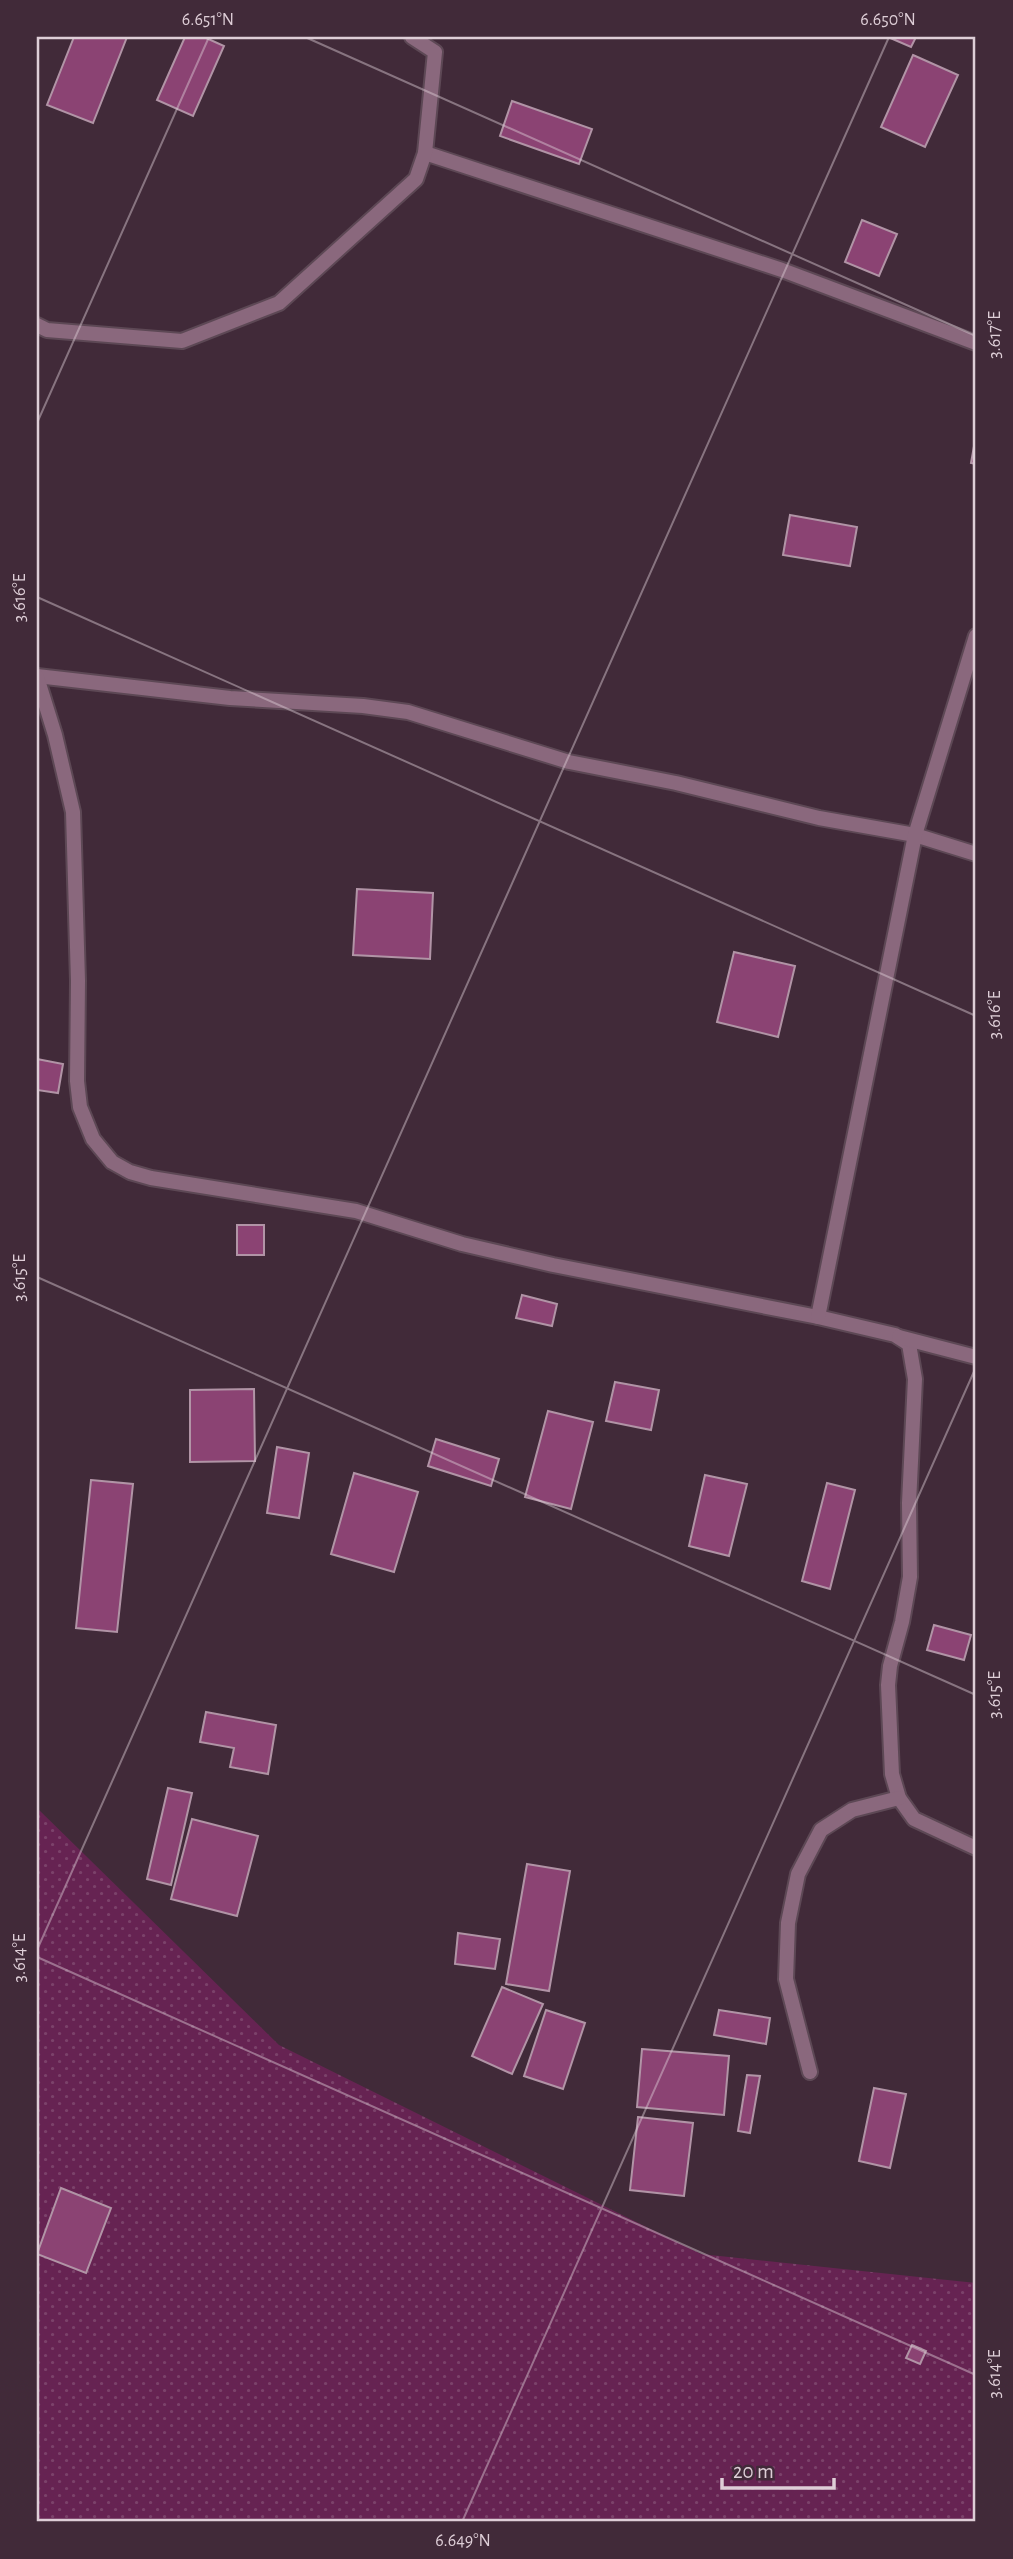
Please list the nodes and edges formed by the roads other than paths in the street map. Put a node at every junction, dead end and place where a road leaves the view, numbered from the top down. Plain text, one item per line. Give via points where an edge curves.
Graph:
1 (412, 37) edge
2 (425, 153) junction
3 (37, 325) edge
4 (976, 343) edge
5 (976, 636) edge
6 (37, 676) edge
7 (915, 835) junction
8 (976, 853) edge
9 (818, 1318) junction
10 (895, 1335) junction
11 (976, 1357) edge
12 (899, 1798) junction
13 (976, 1848) edge
14 (810, 2072) dead end

1 - 2 street via 435,52
2 - 3 street via 416,179 279,303 182,341 47,330
2 - 4 street via 782,270
5 - 7 street
6 - 7 street via 408,712 569,762
6 - 9 street via 73,812 80,1108 93,1139 113,1162 151,1178 356,1211 462,1244
7 - 8 street
7 - 9 street
9 - 10 street
10 - 11 street
10 - 12 street via 909,1344 915,1379 910,1577 888,1685 892,1774
12 - 13 street via 914,1819
12 - 14 street via 852,1810 821,1830 798,1874 788,1923 786,1979

